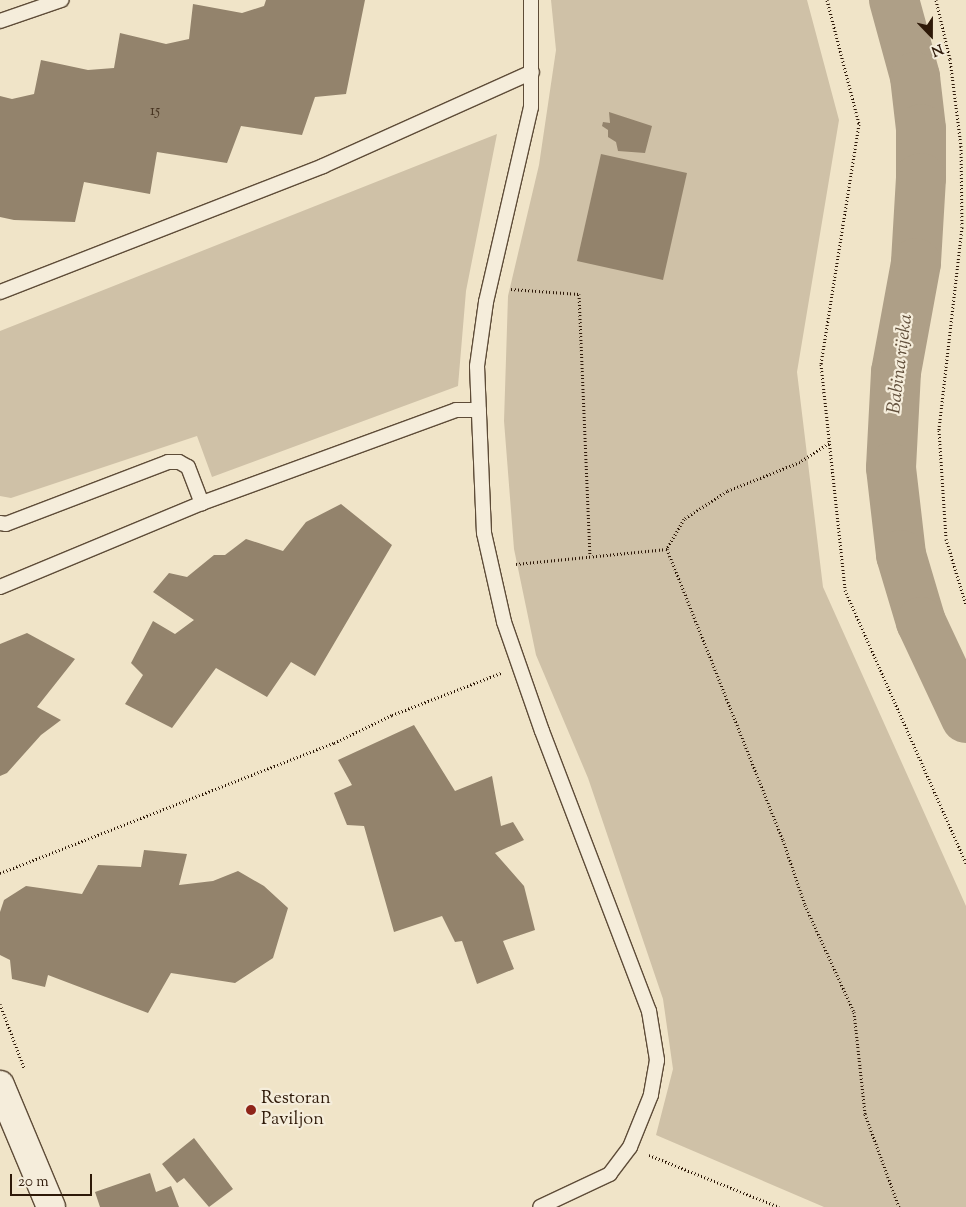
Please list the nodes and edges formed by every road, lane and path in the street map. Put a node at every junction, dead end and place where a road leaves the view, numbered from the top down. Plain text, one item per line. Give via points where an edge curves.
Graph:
1 (61, 0) edge
2 (531, 0) edge
3 (827, 0) edge
4 (936, 0) edge
5 (0, 22) edge
6 (532, 72) junction
7 (489, 287) junction
8 (0, 292) edge
9 (479, 410) junction
10 (829, 443) junction
11 (202, 503) junction
12 (0, 523) edge
13 (667, 549) junction
14 (590, 554) junction
15 (516, 564) dead end
16 (0, 587) edge
17 (966, 605) edge
18 (520, 666) junction
19 (966, 863) edge
20 (0, 873) edge
21 (0, 1004) edge
22 (26, 1075) dead end
23 (0, 1085) edge
24 (630, 1147) junction
25 (51, 1207) edge
26 (540, 1207) edge
27 (778, 1207) edge
28 (899, 1207) edge

1 - 5 lane
2 - 6 lane
3 - 10 path via 859,124 821,364
4 - 17 path via 950,58 961,146 962,227 939,430 946,539
6 - 7 lane via 531,107
6 - 8 lane via 323,166
7 - 9 lane via 477,366
7 - 14 path via 579,294
9 - 11 lane via 456,410
9 - 18 lane via 484,533 504,622
10 - 13 path via 800,462 727,491 684,519
10 - 19 path via 845,590
11 - 12 lane via 188,467 179,462 168,462 6,524
11 - 16 lane
13 - 14 path
13 - 28 path via 783,840 805,905 854,1012 865,1114
14 - 15 path
18 - 20 path via 392,715 334,743
18 - 24 lane via 649,1012 657,1060 651,1095
21 - 22 path
23 - 25 street
24 - 26 lane via 610,1174
24 - 27 path

